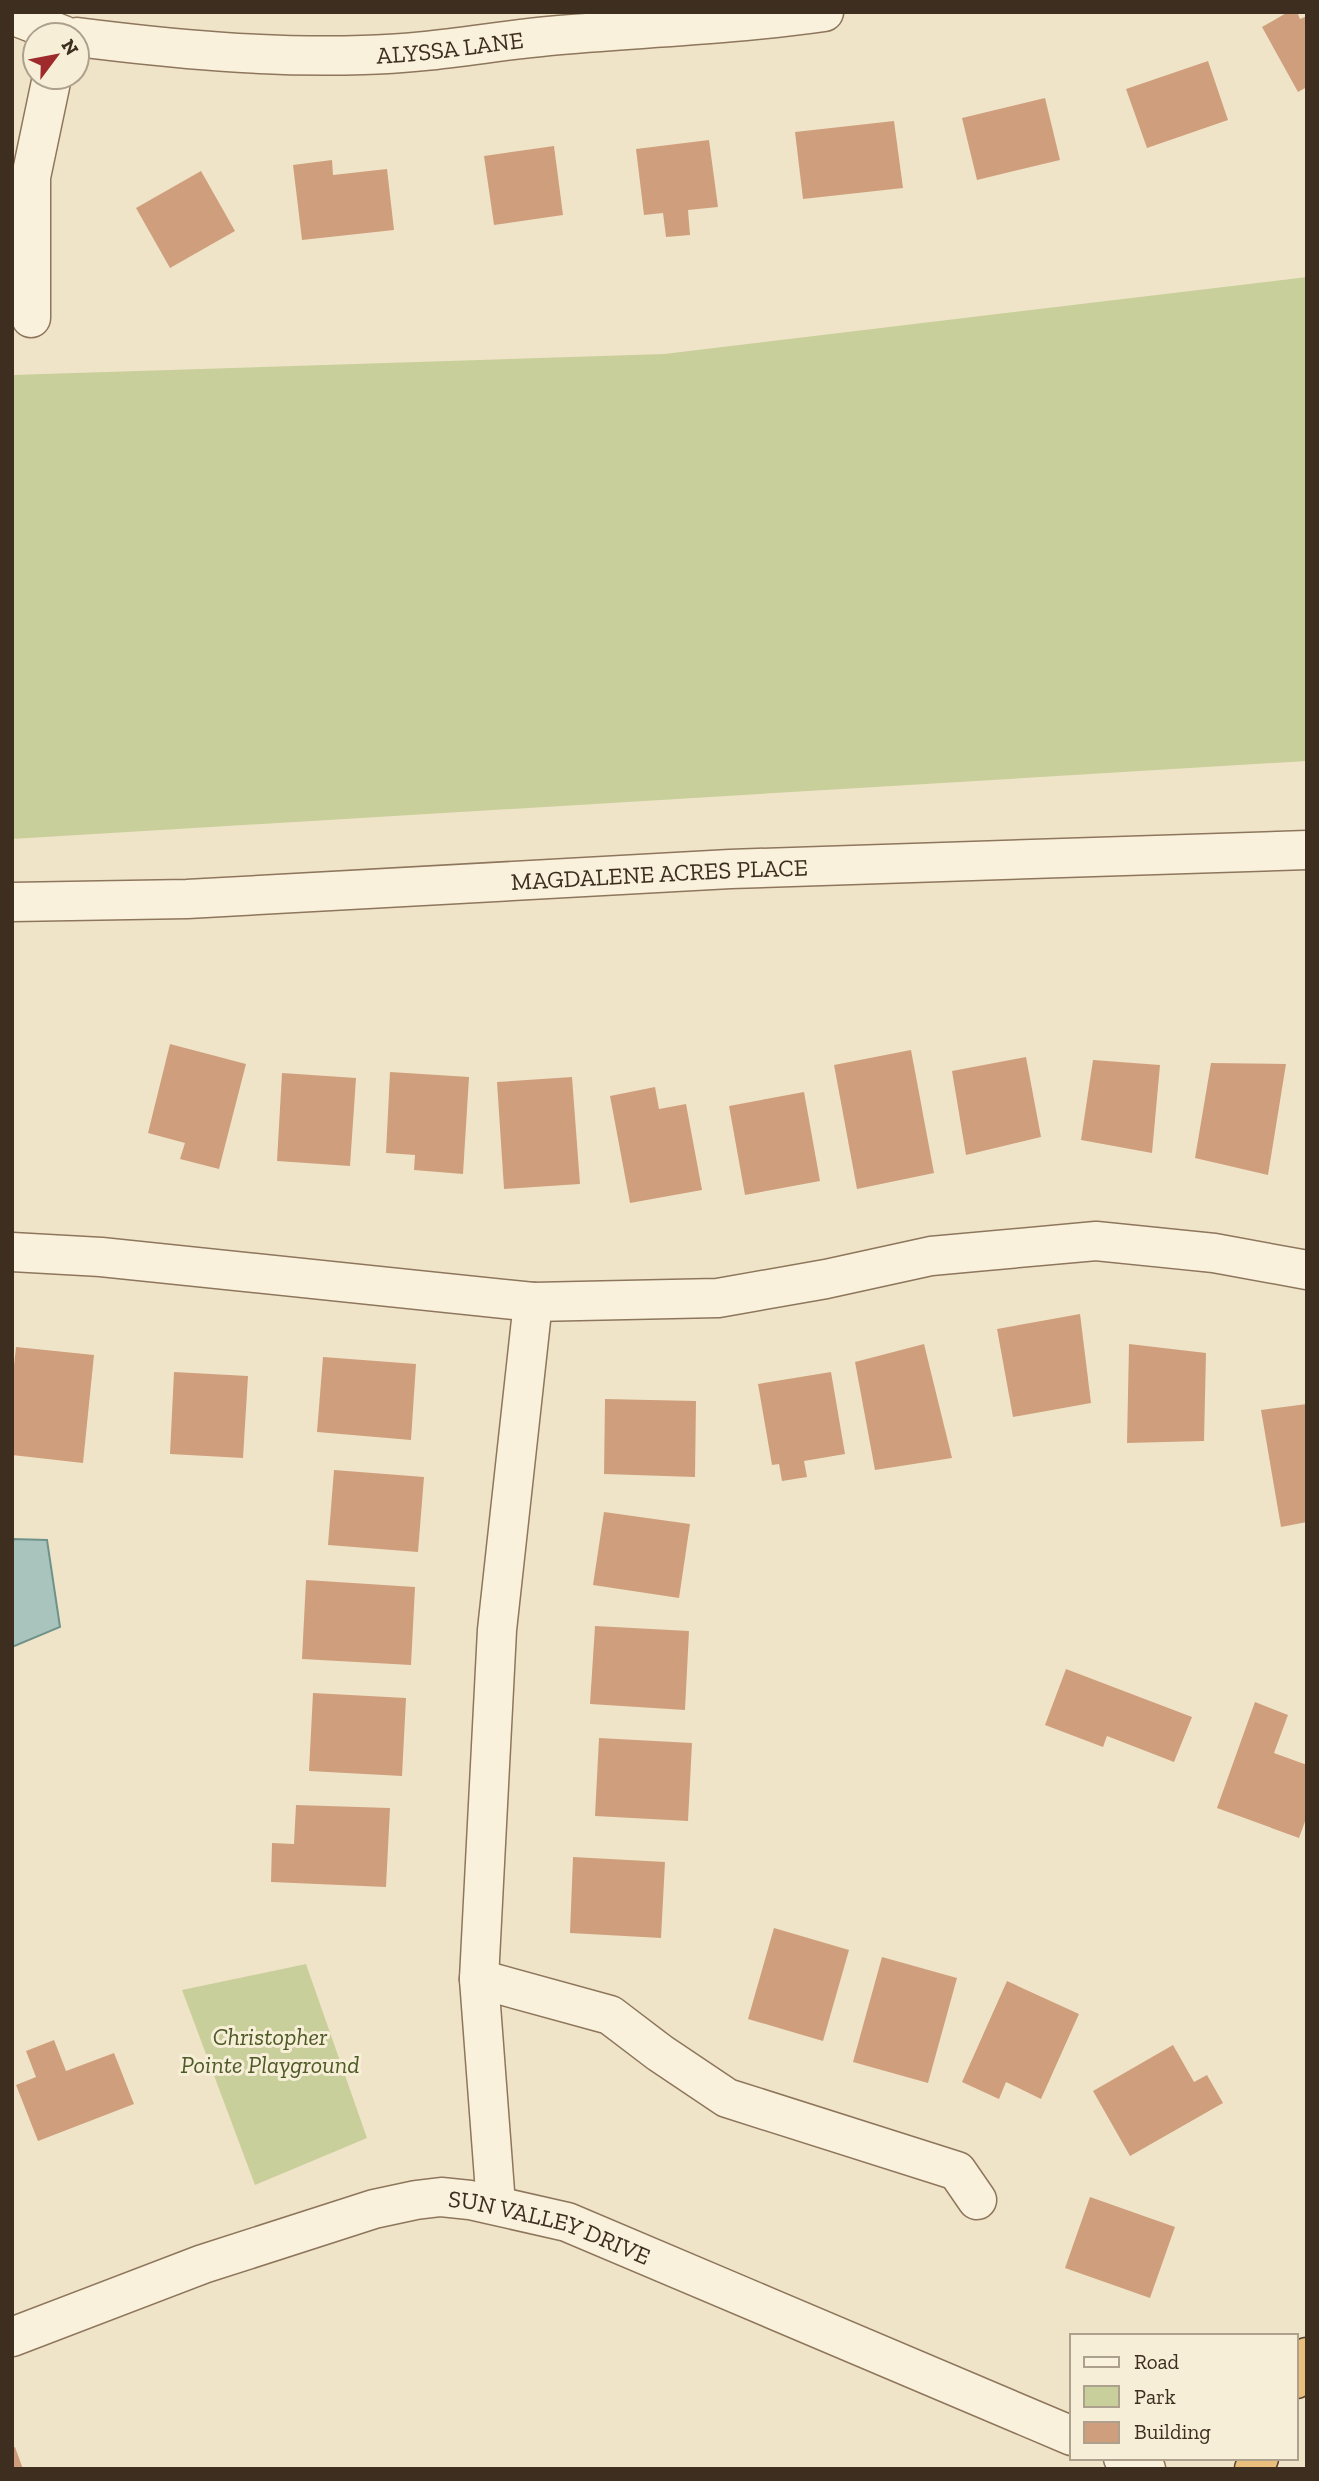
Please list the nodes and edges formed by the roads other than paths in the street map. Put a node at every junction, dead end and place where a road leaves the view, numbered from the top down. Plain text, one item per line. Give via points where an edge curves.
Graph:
1 (824, 12) edge
2 (546, 24) edge
3 (91, 39) edge
4 (49, 91) edge
5 (31, 318) dead end
6 (1307, 850) edge
7 (12, 902) edge
8 (12, 1252) edge
9 (1307, 1270) edge
10 (533, 1302) junction
11 (479, 1979) junction
12 (977, 2200) dead end
13 (496, 2205) junction
14 (12, 2337) edge
15 (1307, 2357) edge
16 (1298, 2375) edge
17 (1070, 2435) edge
18 (1127, 2460) edge
19 (1146, 2469) edge

1 - 2 street, ALYSSA LANE via 766,20
2 - 3 street, ALYSSA LANE via 433,51 366,55 299,56
4 - 5 street via 31,177
6 - 7 street, MAGDALENE ACRES PLACE via 730,869 187,899
8 - 10 street via 101,1257
9 - 10 street via 1096,1241 932,1256 718,1298
10 - 11 street via 497,1630
11 - 12 street via 610,2015 727,2098 957,2171
11 - 13 street
13 - 14 street, SUN VALLEY DRIVE via 441,2197 374,2210 202,2264
13 - 17 street, SUN VALLEY DRIVE via 567,2222
15 - 16 highway
18 - 19 street

